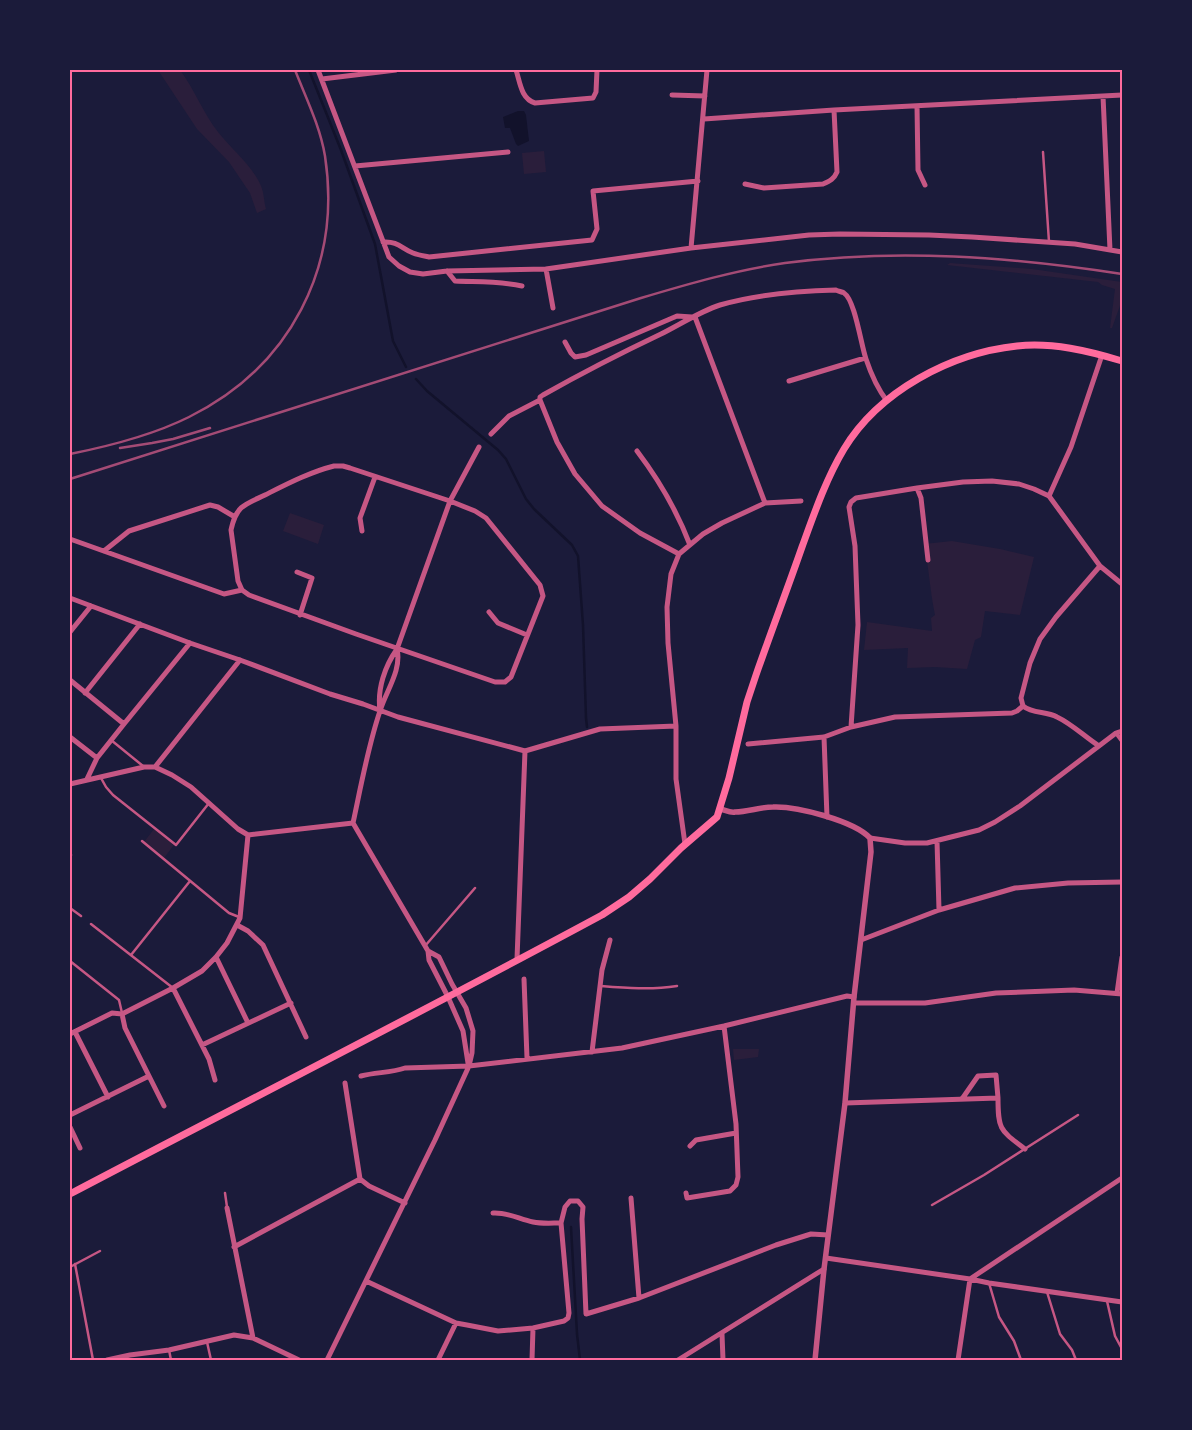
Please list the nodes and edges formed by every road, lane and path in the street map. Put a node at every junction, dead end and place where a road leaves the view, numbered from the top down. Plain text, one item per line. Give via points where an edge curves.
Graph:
1 (318, 70) edge
2 (396, 70) edge
3 (516, 70) edge
4 (597, 70) edge
5 (707, 70) edge
6 (322, 79) junction
7 (672, 95) dead end
8 (1122, 95) edge
9 (705, 96) junction
10 (1103, 96) junction
11 (917, 106) junction
12 (834, 110) junction
13 (704, 119) junction
14 (508, 152) dead end
15 (1043, 152) dead end
16 (355, 166) junction
17 (698, 181) junction
18 (745, 184) dead end
19 (925, 184) dead end
20 (383, 242) junction
21 (1049, 242) junction
22 (691, 248) junction
23 (1110, 250) junction
24 (1122, 252) edge
25 (546, 269) junction
26 (447, 271) junction
27 (522, 286) dead end
28 (552, 308) dead end
29 (695, 316) junction
30 (565, 342) dead end
31 (1102, 355) junction
32 (865, 358) junction
33 (1122, 361) edge
34 (790, 381) dead end
35 (540, 400) junction
36 (887, 400) junction
37 (491, 434) dead end
38 (479, 447) dead end
39 (637, 451) dead end
40 (375, 477) junction
41 (917, 488) junction
42 (1049, 496) junction
43 (450, 501) junction
44 (801, 501) dead end
45 (765, 503) junction
46 (235, 517) junction
47 (362, 532) dead end
48 (70, 539) edge
49 (690, 545) junction
50 (104, 551) junction
51 (679, 554) junction
52 (928, 560) dead end
53 (1100, 566) junction
54 (297, 572) dead end
55 (1122, 584) edge
56 (242, 590) junction
57 (70, 598) edge
58 (91, 606) junction
59 (488, 612) dead end
60 (300, 615) junction
61 (140, 624) junction
62 (70, 632) edge
63 (527, 635) junction
64 (190, 643) junction
65 (397, 649) junction
66 (240, 660) junction
67 (70, 680) edge
68 (85, 693) junction
69 (1023, 706) junction
70 (380, 710) junction
71 (124, 724) junction
72 (676, 726) junction
73 (851, 727) junction
74 (1122, 730) edge
75 (1116, 734) junction
76 (70, 737) edge
77 (824, 737) junction
78 (111, 740) junction
79 (1122, 741) edge
80 (748, 744) dead end
81 (1099, 746) junction
82 (525, 751) junction
83 (97, 758) junction
84 (144, 767) junction
85 (155, 767) junction
86 (101, 777) junction
87 (87, 780) junction
88 (70, 784) edge
89 (209, 803) junction
90 (720, 809) junction
91 (827, 817) junction
92 (353, 823) junction
93 (248, 835) junction
94 (870, 838) junction
95 (142, 841) dead end
96 (937, 841) junction
97 (685, 844) junction
98 (190, 881) junction
99 (1122, 882) edge
100 (474, 888) dead end
101 (70, 908) edge
102 (939, 910) junction
103 (81, 916) dead end
104 (240, 918) junction
105 (91, 924) dead end
106 (237, 925) junction
107 (610, 940) dead end
108 (861, 940) junction
109 (426, 948) junction
110 (131, 955) junction
111 (216, 958) junction
112 (1122, 958) edge
113 (517, 959) junction
114 (70, 962) edge
115 (524, 979) dead end
116 (601, 986) junction
117 (676, 986) dead end
118 (173, 988) junction
119 (457, 992) junction
120 (1120, 993) edge
121 (448, 996) junction
122 (854, 1000) junction
123 (291, 1003) junction
124 (122, 1014) junction
125 (248, 1023) junction
126 (724, 1026) junction
127 (72, 1032) edge
128 (306, 1037) dead end
129 (202, 1045) junction
130 (592, 1052) junction
131 (528, 1058) junction
132 (469, 1066) junction
133 (149, 1076) junction
134 (362, 1076) dead end
135 (215, 1080) dead end
136 (345, 1083) dead end
137 (108, 1096) junction
138 (998, 1098) junction
139 (962, 1099) junction
140 (845, 1103) junction
141 (164, 1106) dead end
142 (70, 1115) edge
143 (1078, 1115) dead end
144 (70, 1127) edge
145 (736, 1134) junction
146 (690, 1146) dead end
147 (80, 1148) dead end
148 (1025, 1149) junction
149 (1122, 1178) edge
150 (360, 1179) junction
151 (224, 1193) dead end
152 (70, 1194) edge
153 (686, 1194) dead end
154 (631, 1198) dead end
155 (405, 1203) junction
156 (932, 1205) dead end
157 (227, 1208) joint
158 (493, 1213) dead end
159 (561, 1223) junction
160 (828, 1235) junction
161 (234, 1247) junction
162 (100, 1251) dead end
163 (826, 1258) junction
164 (75, 1264) junction
165 (70, 1267) edge
166 (824, 1269) junction
167 (970, 1279) junction
168 (366, 1281) junction
169 (989, 1283) junction
170 (1047, 1292) junction
171 (639, 1298) junction
172 (1107, 1299) junction
173 (1122, 1302) edge
174 (456, 1323) junction
175 (533, 1328) junction
176 (722, 1334) junction
177 (253, 1338) junction
178 (207, 1342) junction
179 (1122, 1349) edge
180 (169, 1350) junction
181 (131, 1358) edge
182 (93, 1360) edge
183 (107, 1360) edge
184 (171, 1360) edge
185 (211, 1360) edge
186 (299, 1360) edge
187 (327, 1360) edge
188 (438, 1360) edge
189 (532, 1360) edge
190 (678, 1360) edge
191 (722, 1360) edge
192 (815, 1360) edge
193 (958, 1360) edge
194 (1021, 1360) edge
195 (1076, 1360) edge

1 - 6 street
2 - 6 street
3 - 4 street via 523,93 528,101 535,103 592,98 596,92
5 - 9 street
6 - 16 street
7 - 9 street
8 - 10 street
9 - 13 street
10 - 11 street
10 - 23 street
11 - 12 street
11 - 19 street via 918,170
12 - 13 street
12 - 18 street via 837,172 834,178 823,184 764,188
13 - 17 street
14 - 16 street
15 - 21 lane
16 - 20 street
17 - 20 street via 593,192 597,230 592,240 429,258 398,244
17 - 22 street
20 - 26 street via 389,257 410,272
21 - 22 street via 929,235 809,235
21 - 23 street
22 - 25 street
23 - 24 street
25 - 26 street
25 - 28 street
26 - 27 street via 456,281
29 - 30 street via 677,316 576,357
29 - 32 street via 745,299 836,290 848,297 853,308
29 - 35 street via 543,394
29 - 45 street
31 - 33 main road
31 - 36 main road via 1056,346 1019,346 977,353 936,370
31 - 42 street via 1071,447
32 - 34 street
32 - 36 street
35 - 37 street via 509,416
35 - 51 street via 557,442 575,474 602,506 640,533
36 - 90 main road via 845,447 816,509 747,702
38 - 43 street
39 - 49 street via 670,502
40 - 43 street
40 - 46 street via 343,466 325,469 246,504
40 - 47 street via 360,518
41 - 42 street via 992,481 1019,484
41 - 52 street
41 - 73 street via 856,498 849,507 858,625
42 - 53 street
43 - 63 street via 486,518 540,585 543,596
43 - 65 street
44 - 45 street
45 - 49 street via 722,523
46 - 50 street via 210,505 129,531
46 - 56 street via 232,530
48 - 50 street
49 - 51 street
50 - 56 street via 224,594
51 - 72 street via 671,574 667,607
53 - 55 street
53 - 69 street via 1040,638 1021,698
54 - 60 street via 312,578
56 - 60 street
57 - 58 street
58 - 61 street
58 - 62 street
59 - 63 street via 498,623
60 - 65 street
61 - 64 street
61 - 68 street
63 - 65 street via 511,677 505,682 495,682
64 - 66 street
64 - 71 street
65 - 70 street via 398,662
65 - 70 street via 379,691
66 - 70 street
66 - 85 street
67 - 68 street
68 - 71 street
69 - 73 street via 1012,714 895,717
69 - 81 street via 1058,717
70 - 82 street
70 - 92 street
71 - 78 street
72 - 82 street via 600,729
72 - 97 street via 676,779
73 - 77 street
74 - 75 street
75 - 79 street
75 - 81 street
76 - 83 street
77 - 80 street
77 - 91 street
78 - 83 street
78 - 84 lane
81 - 96 street via 995,822 979,830
82 - 113 street
83 - 87 street
84 - 85 street
84 - 86 street
85 - 89 street via 191,787
86 - 87 street
86 - 89 lane via 113,795 176,845
87 - 88 street
89 - 93 street
90 - 91 street via 734,813 782,807
90 - 97 main road via 717,817
91 - 94 street via 865,832
92 - 93 street
92 - 109 street
93 - 104 street
94 - 96 street via 905,843
94 - 108 street
95 - 98 lane
96 - 102 street
97 - 113 main road via 650,879 602,915
98 - 104 lane via 229,913
98 - 110 lane
99 - 102 street via 1015,888
100 - 109 lane
101 - 103 lane
102 - 108 street
104 - 106 street
105 - 110 lane
106 - 111 street
106 - 123 street via 263,945
107 - 116 street
108 - 122 street
109 - 119 street via 438,957
109 - 121 street
110 - 118 lane
111 - 118 street
111 - 125 street
112 - 120 street
113 - 119 main road
114 - 124 lane via 119,1000
115 - 131 street
116 - 117 lane via 652,989
116 - 130 street
118 - 124 street
118 - 129 street
119 - 121 main road
119 - 132 street via 473,1031
120 - 122 street via 1074,990 996,993 925,1003
121 - 132 street via 463,1031
121 - 152 main road
122 - 126 street via 847,996
122 - 140 street
123 - 125 street
123 - 128 street
124 - 127 street via 112,1013
124 - 133 street via 125,1028
125 - 129 street
126 - 130 street
126 - 145 street
127 - 137 street
129 - 135 street
130 - 131 street
131 - 132 street
132 - 134 street via 405,1068
132 - 155 street
133 - 137 street
133 - 141 street
136 - 150 street
137 - 142 street
138 - 139 street
138 - 139 street via 996,1076 978,1076
138 - 148 street via 998,1116 1003,1132
139 - 140 street
140 - 160 street
143 - 148 lane
144 - 147 street
145 - 146 street via 696,1140
145 - 153 street via 736,1185 730,1191 687,1198
148 - 156 lane
149 - 167 street
150 - 155 street
150 - 161 street
151 - 157 lane
154 - 171 street
155 - 168 street
157 - 161 street
158 - 159 street via 503,1212 543,1224
159 - 171 street via 570,1201 578,1201 583,1207 586,1314
159 - 175 street via 568,1318
160 - 163 street
160 - 171 street via 811,1234 776,1245
161 - 177 street
162 - 164 lane
163 - 166 street
163 - 167 street
164 - 165 lane
164 - 182 lane
166 - 176 street
166 - 192 street
167 - 169 street
167 - 193 street
168 - 174 street
168 - 187 street
169 - 170 street
169 - 194 lane via 999,1317
170 - 172 street
170 - 195 lane via 1060,1334
172 - 173 street
172 - 179 lane via 1115,1336
174 - 175 street via 498,1331
174 - 188 street
175 - 189 street
176 - 190 street
176 - 191 street
177 - 178 street via 234,1335
177 - 186 street
178 - 180 street
178 - 185 lane
180 - 181 street
180 - 184 lane
181 - 183 street

